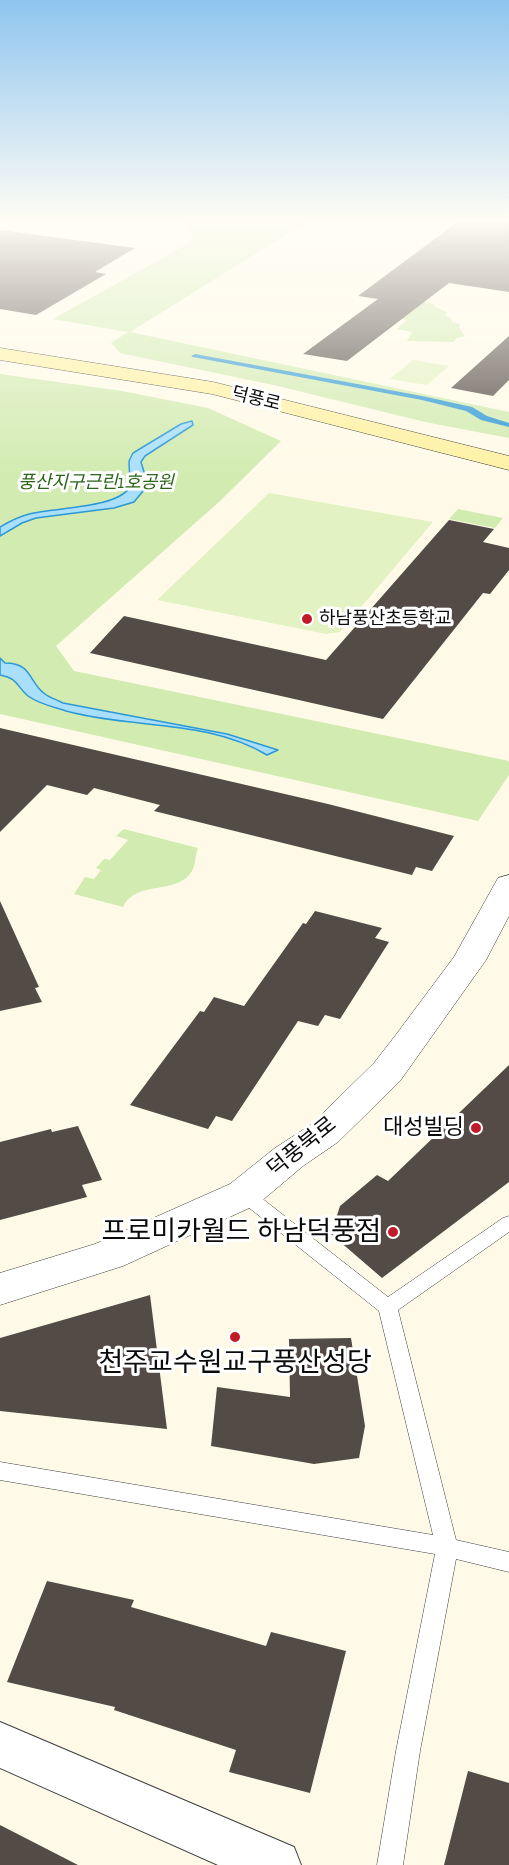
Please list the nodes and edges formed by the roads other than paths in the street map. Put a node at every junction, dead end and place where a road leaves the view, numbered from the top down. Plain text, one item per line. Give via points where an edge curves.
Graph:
1 (0, 354) edge
2 (509, 463) edge
3 (509, 885) edge
4 (501, 920) edge
5 (244, 1194) junction
6 (507, 1227) edge
7 (0, 1288) edge
8 (388, 1307) junction
9 (0, 1471) edge
10 (447, 1547) junction
11 (509, 1562) edge
12 (0, 1744) edge
13 (276, 1865) edge
14 (390, 1865) edge

1 - 2 main road, 덕풍로 via 213,388
3 - 4 street, 덕풍북로
4 - 5 street, 덕풍북로 via 387,1072 325,1133
5 - 7 street, 덕풍북로 via 109,1255
5 - 8 lane
6 - 8 lane
8 - 10 lane
9 - 10 lane
10 - 11 lane
10 - 14 lane
12 - 13 street

